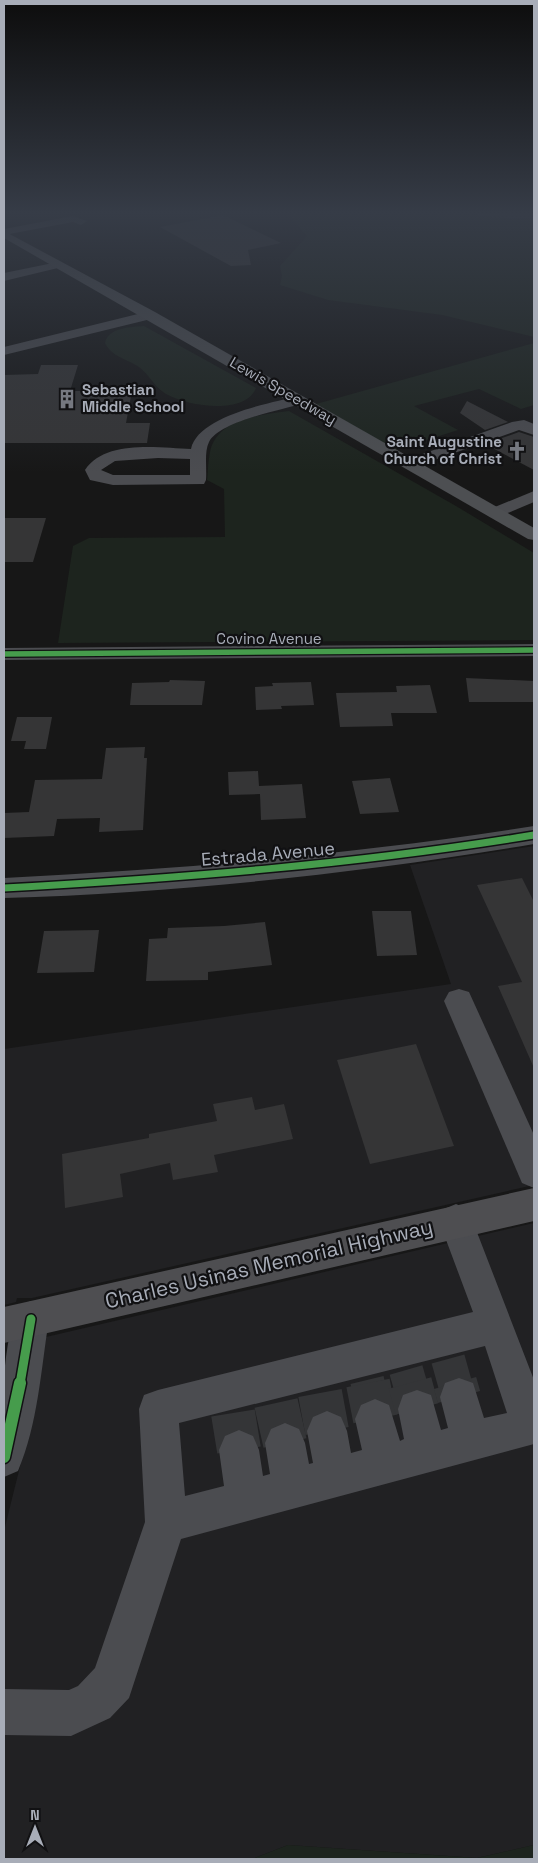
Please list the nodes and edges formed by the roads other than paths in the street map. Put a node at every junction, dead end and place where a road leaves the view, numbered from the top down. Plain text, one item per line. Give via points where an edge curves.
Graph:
1 (120, 299) edge
2 (150, 315) junction
3 (4, 351) edge
4 (299, 400) junction
5 (534, 430) edge
6 (200, 454) junction
7 (409, 464) junction
8 (534, 496) edge
9 (496, 513) junction
10 (534, 535) edge
11 (534, 650) edge
12 (4, 654) edge
13 (534, 835) edge
14 (4, 888) edge
15 (459, 1001) dead end
16 (534, 1172) edge
17 (534, 1204) edge
18 (456, 1221) junction
19 (17, 1322) edge
20 (496, 1325) junction
21 (459, 1397) tunnel mouth
22 (417, 1409) tunnel mouth
23 (233, 1419) junction
24 (375, 1419) tunnel mouth
25 (327, 1431) tunnel mouth
26 (471, 1442) junction
27 (285, 1443) tunnel mouth
28 (427, 1453) junction
29 (4, 1456) edge
30 (385, 1464) junction
31 (335, 1477) junction
32 (293, 1488) junction
33 (246, 1501) junction
34 (166, 1522) junction
35 (4, 1712) edge

1 - 2 main road, Lewis Speedway
2 - 3 street
2 - 4 main road, Lewis Speedway
4 - 6 street via 219,426 201,443
4 - 7 main road, Lewis Speedway
5 - 7 street via 524,425 517,426
6 - 6 street via 116,454 99,461 93,473 114,480 198,480
7 - 9 main road, Lewis Speedway
8 - 9 street
9 - 10 main road, Lewis Speedway
11 - 12 street, Covino Avenue
13 - 14 street, Estrada Avenue via 377,858 246,872
15 - 16 street
17 - 18 highway, Charles Usinas Memorial Highway
18 - 19 highway, Charles Usinas Memorial Highway
18 - 20 street
19 - 29 street via 16,1407
20 - 23 street via 445,1349 273,1392
20 - 26 street via 531,1426
21 - 26 street
22 - 28 street
23 - 33 street
23 - 34 street via 158,1409
24 - 30 street
25 - 31 street
26 - 28 street
27 - 32 street
28 - 30 street
30 - 31 street
31 - 32 street
32 - 33 street
33 - 34 street
34 - 35 street via 113,1682 94,1702 71,1713

